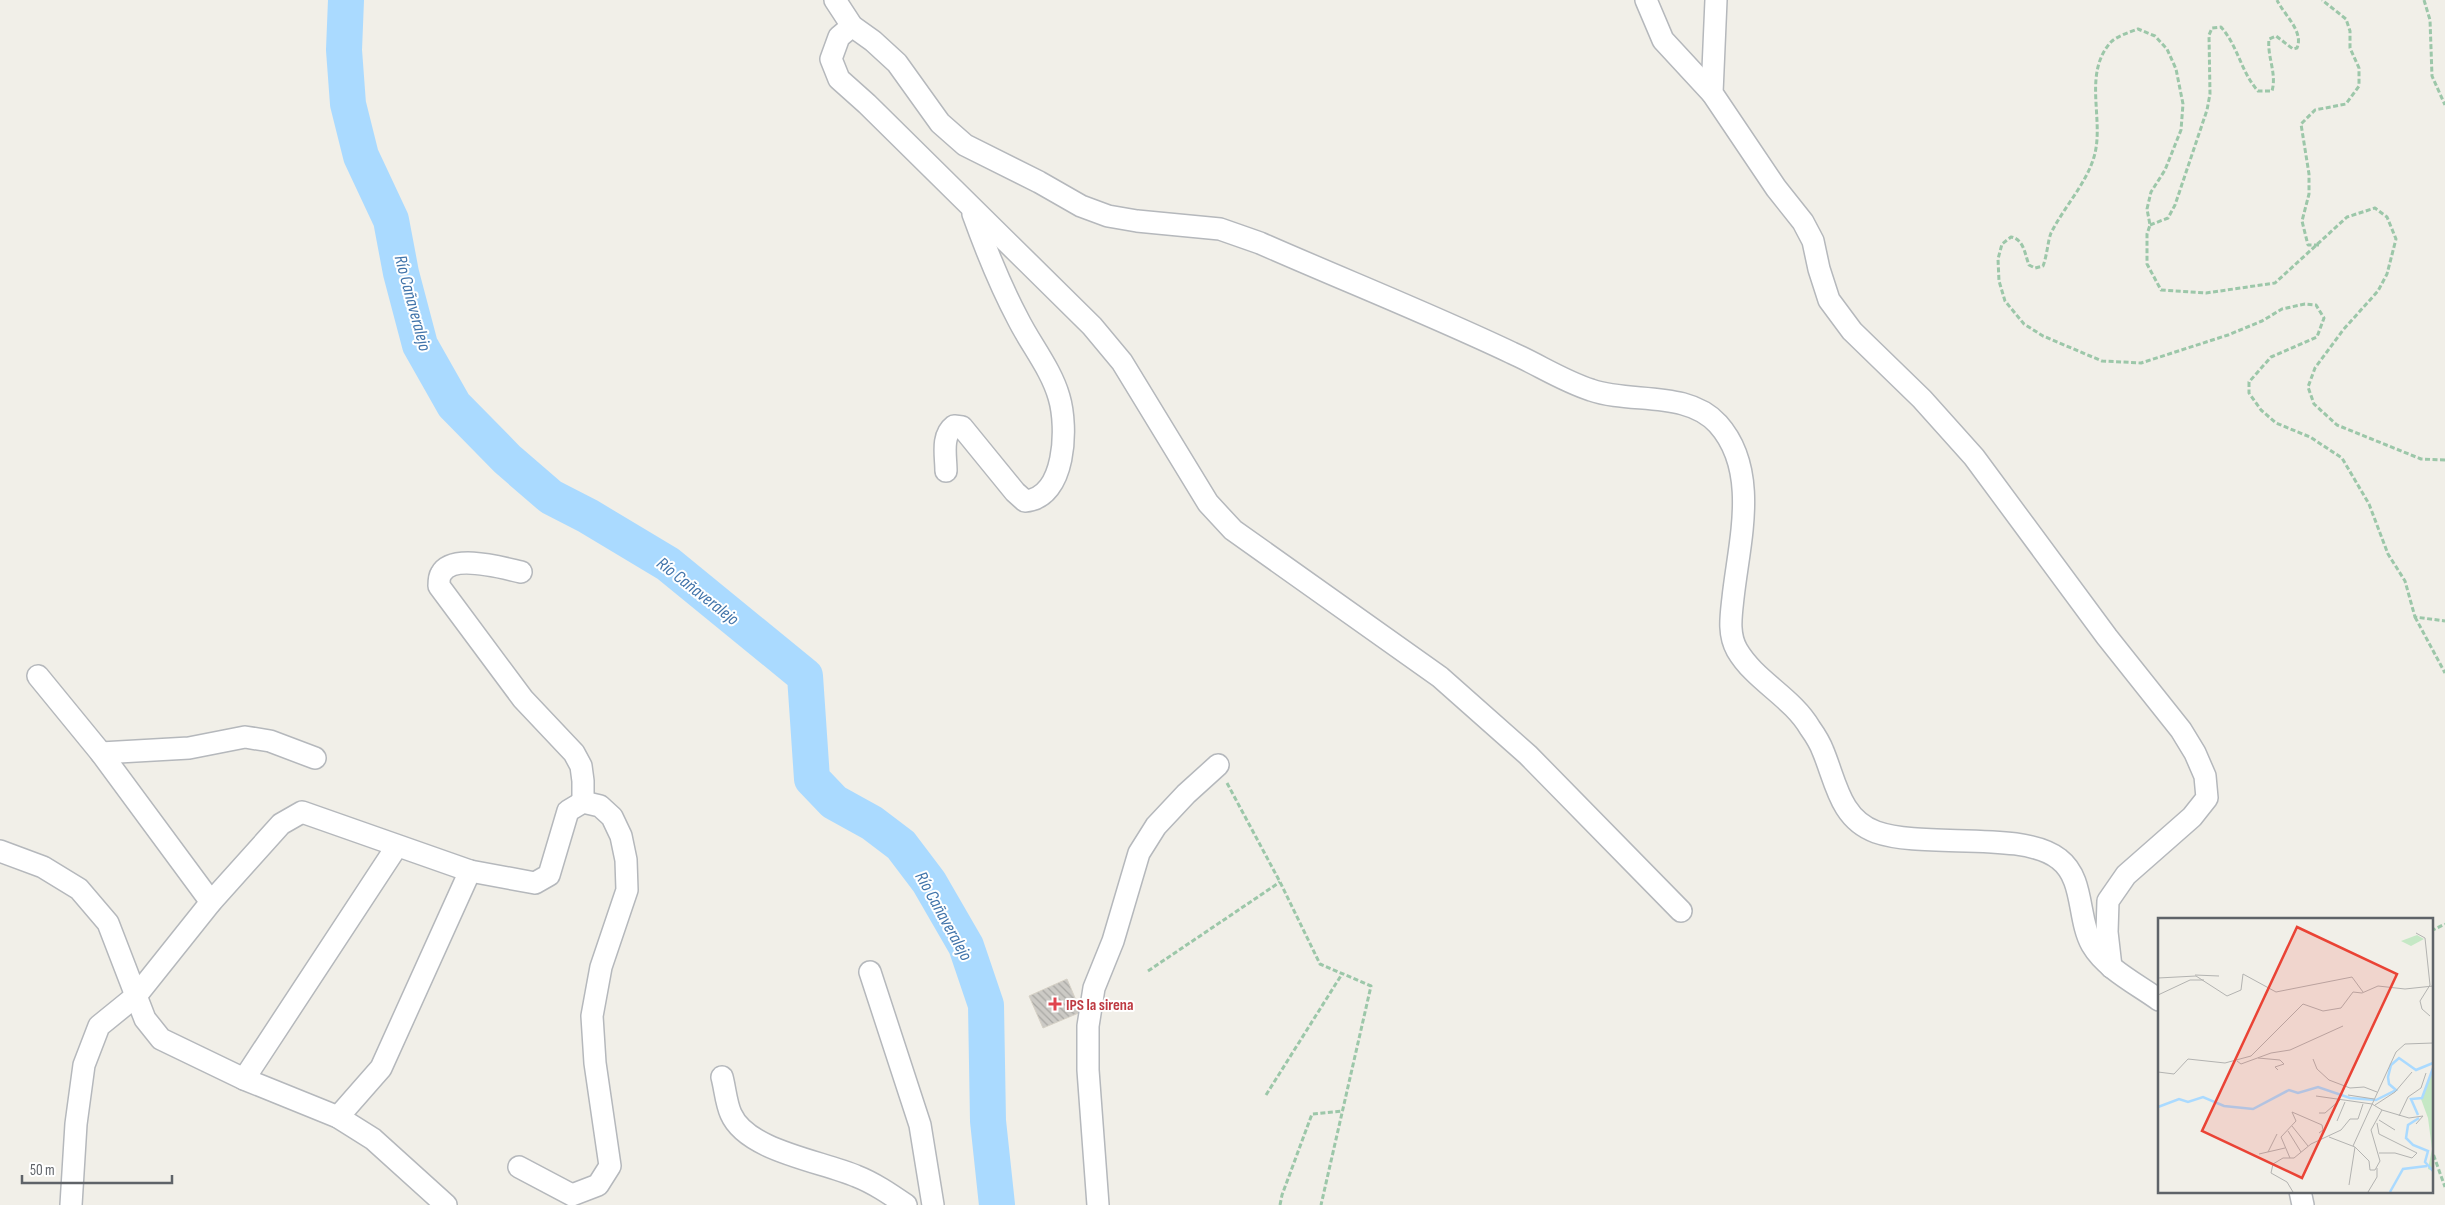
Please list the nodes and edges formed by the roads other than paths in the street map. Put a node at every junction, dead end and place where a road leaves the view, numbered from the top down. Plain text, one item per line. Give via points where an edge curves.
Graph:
1 (836, 0) edge
2 (1646, 0) edge
3 (1716, 0) edge
4 (852, 26) junction
5 (1712, 93) junction
6 (971, 209) junction
7 (946, 471) dead end
8 (521, 572) dead end
9 (38, 676) dead end
10 (101, 753) junction
11 (315, 758) dead end
12 (1218, 765) road end
13 (583, 802) junction
14 (397, 846) junction
15 (0, 851) edge
16 (470, 871) junction
17 (211, 902) junction
18 (1681, 912) dead end
19 (2111, 967) junction
20 (870, 972) dead end
21 (136, 996) junction
22 (2158, 999) edge
23 (722, 1076) dead end
24 (244, 1079) junction
25 (338, 1117) junction
26 (519, 1166) dead end
27 (2300, 1192) edge
28 (71, 1205) edge
29 (446, 1205) edge
30 (906, 1205) edge
31 (933, 1205) edge
32 (1098, 1205) edge
33 (2304, 1205) edge

1 - 4 street
2 - 5 street via 1663,40
3 - 5 street
4 - 6 street via 839,37 831,58 839,79
4 - 19 street via 897,63 940,123 965,146 1081,206 1136,222 1180,224 1228,232 1513,353 1592,391 1695,407 1716,422 1730,441 1741,465 1744,506 1730,629 1737,650 1808,723 1823,750 1835,788 1850,816 1873,831 1900,838 2042,848 2062,860 2076,883 2092,945
5 - 19 street via 1803,222 1813,241 1830,300 1852,331 1922,399 1974,457 2181,730 2195,753 2205,776 2207,798 2192,817 2126,875 2108,901
6 - 7 street via 1000,283 1059,397 1063,450 1056,475 1047,491 1036,500 1025,501 1015,492 962,427 954,426 945,439
6 - 18 street via 1092,326 1122,362 1208,503 1233,530 1440,677 1528,754
8 - 13 street via 461,562 447,567 441,574 439,586 524,699 574,753 582,774
9 - 10 street
10 - 11 street via 189,748 245,737 270,741
10 - 17 street
12 - 32 street via 1156,826 1139,853 1113,941 1094,988 1088,1026 1088,1070
13 - 16 street via 568,811 549,875 534,883
13 - 26 street via 600,806 612,817 621,836 626,860 627,890 601,967 592,1016 610,1166 598,1185 572,1195
14 - 16 street
14 - 17 street via 302,812 281,824
14 - 24 street
15 - 21 street via 43,868 79,889 108,922
16 - 25 street via 381,1068
17 - 21 street
19 - 22 street
20 - 31 street via 920,1125
21 - 24 street via 145,1019 161,1039
21 - 28 street via 99,1026 84,1064
23 - 30 street via 731,1115 744,1132 765,1145 856,1176
24 - 25 street
25 - 29 street via 373,1139
27 - 33 street

